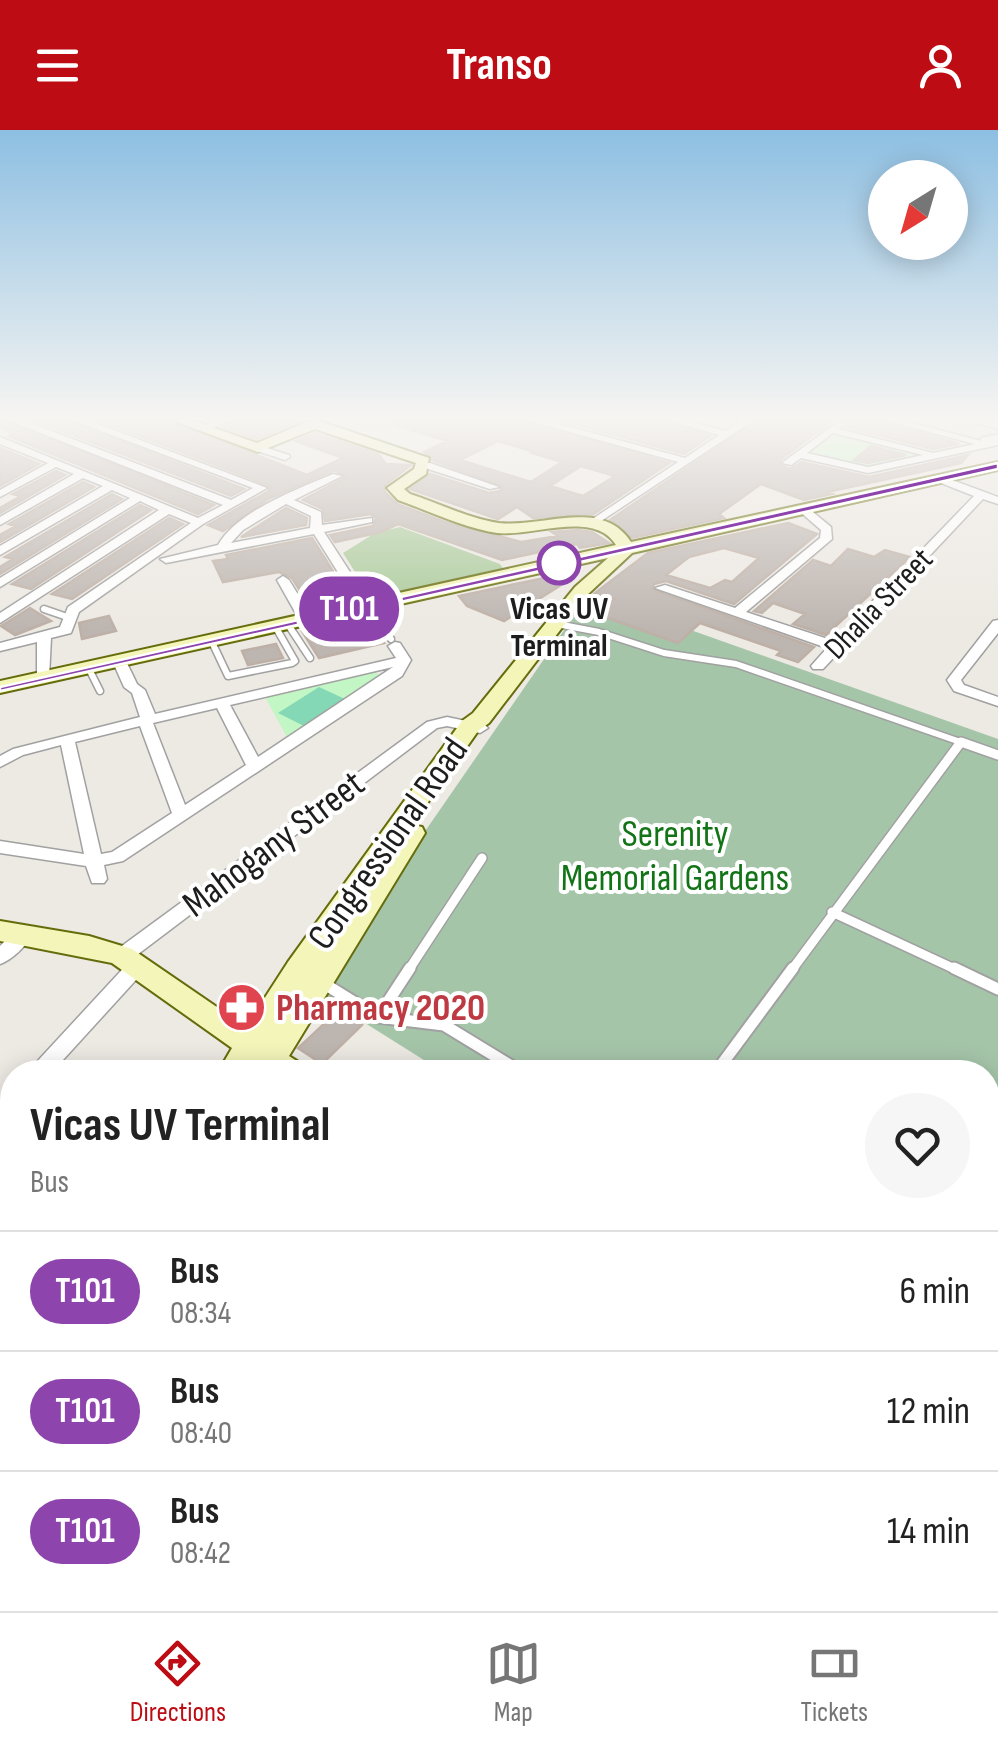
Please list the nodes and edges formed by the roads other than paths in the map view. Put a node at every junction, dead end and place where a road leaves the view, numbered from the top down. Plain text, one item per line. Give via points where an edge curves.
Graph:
1 (57, 489) edge
2 (106, 489) edge
3 (119, 489) edge
4 (192, 489) edge
5 (260, 489) edge
6 (309, 489) edge
7 (397, 489) edge
8 (644, 489) edge
9 (896, 489) edge
10 (964, 489) edge
11 (980, 496) junction
12 (139, 497) junction
13 (286, 500) junction
14 (998, 501) edge
15 (230, 504) junction
16 (168, 509) junction
17 (804, 510) junction
18 (368, 520) dead end
19 (0, 522) edge
20 (199, 522) junction
21 (594, 522) junction
22 (316, 528) junction
23 (224, 547) junction
24 (627, 549) junction
25 (0, 551) edge
26 (166, 559) dead end
27 (556, 563) junction
28 (284, 580) dead end
29 (591, 580) junction
30 (0, 583) edge
31 (661, 588) dead end
32 (366, 606) junction
33 (44, 610) dead end
34 (737, 614) junction
35 (70, 618) junction
36 (0, 619) edge
37 (289, 623) junction
38 (557, 624) junction
39 (998, 624) edge
40 (44, 637) junction
41 (211, 640) junction
42 (0, 646) edge
43 (836, 647) junction
44 (397, 648) junction
45 (310, 658) dead end
46 (120, 660) junction
47 (818, 666) dead end
48 (88, 667) junction
49 (41, 670) junction
50 (252, 671) joint
51 (0, 686) edge
52 (100, 691) dead end
53 (998, 702) edge
54 (221, 703) junction
55 (145, 721) junction
56 (477, 724) junction
57 (67, 739) junction
58 (961, 742) junction
59 (998, 755) edge
60 (0, 762) edge
61 (256, 768) junction
62 (181, 816) junction
63 (0, 847) edge
64 (482, 858) dead end
65 (96, 870) junction
66 (832, 912) junction
67 (12, 933) edge
68 (0, 957) edge
69 (130, 960) junction
70 (320, 981) junction
71 (998, 989) edge
72 (378, 1017) junction
73 (50, 1060) edge
74 (265, 1060) edge
75 (270, 1060) edge
76 (271, 1060) edge
77 (502, 1060) edge
78 (725, 1060) edge

1 - 19 street
2 - 25 street
3 - 12 street
4 - 15 street
5 - 15 street
6 - 13 street
7 - 21 main road via 498,528
8 - 21 street
9 - 17 main road
10 - 11 street
11 - 14 street
11 - 43 street, Dhalia Street
12 - 16 street
12 - 30 street
13 - 22 street via 317,514
13 - 23 street via 228,535
15 - 20 street
16 - 20 street
16 - 36 street
17 - 24 main road
17 - 34 street via 828,536
18 - 22 street
20 - 35 street
21 - 24 main road via 617,533
22 - 23 street
22 - 32 street
23 - 26 street
24 - 27 main road
24 - 29 main road, Congressional Road
27 - 29 main road
27 - 32 main road
28 - 37 street
29 - 38 main road, Congressional Road
31 - 34 street
32 - 37 main road
32 - 44 lane
33 - 35 lane
34 - 43 street
35 - 40 street via 66,630
37 - 41 main road
37 - 45 lane
37 - 50 lane via 296,661
38 - 56 main road, Congressional Road
38 - 58 lane via 736,664
39 - 53 street via 954,680
40 - 42 street
40 - 49 street
41 - 46 main road
41 - 50 lane via 226,675
43 - 47 street, Dhalia Street
44 - 54 street
44 - 61 street via 398,672
46 - 48 main road
46 - 55 street via 131,702
48 - 49 main road
48 - 52 lane
49 - 51 main road
54 - 55 street
54 - 61 street
55 - 57 street
55 - 62 street
56 - 69 street, Mahogany Street via 432,724
56 - 70 main road, Congressional Road
56 - 75 main road, Congressional Road via 298,970
57 - 60 street
57 - 65 street
58 - 59 lane
58 - 66 lane
61 - 62 street
62 - 65 street
63 - 65 street
64 - 72 lane
66 - 71 lane
66 - 78 lane
67 - 68 street
67 - 69 main road
69 - 73 street, Mahogany Street
69 - 74 main road
70 - 72 lane
70 - 76 main road, Congressional Road
72 - 77 lane via 444,1024

